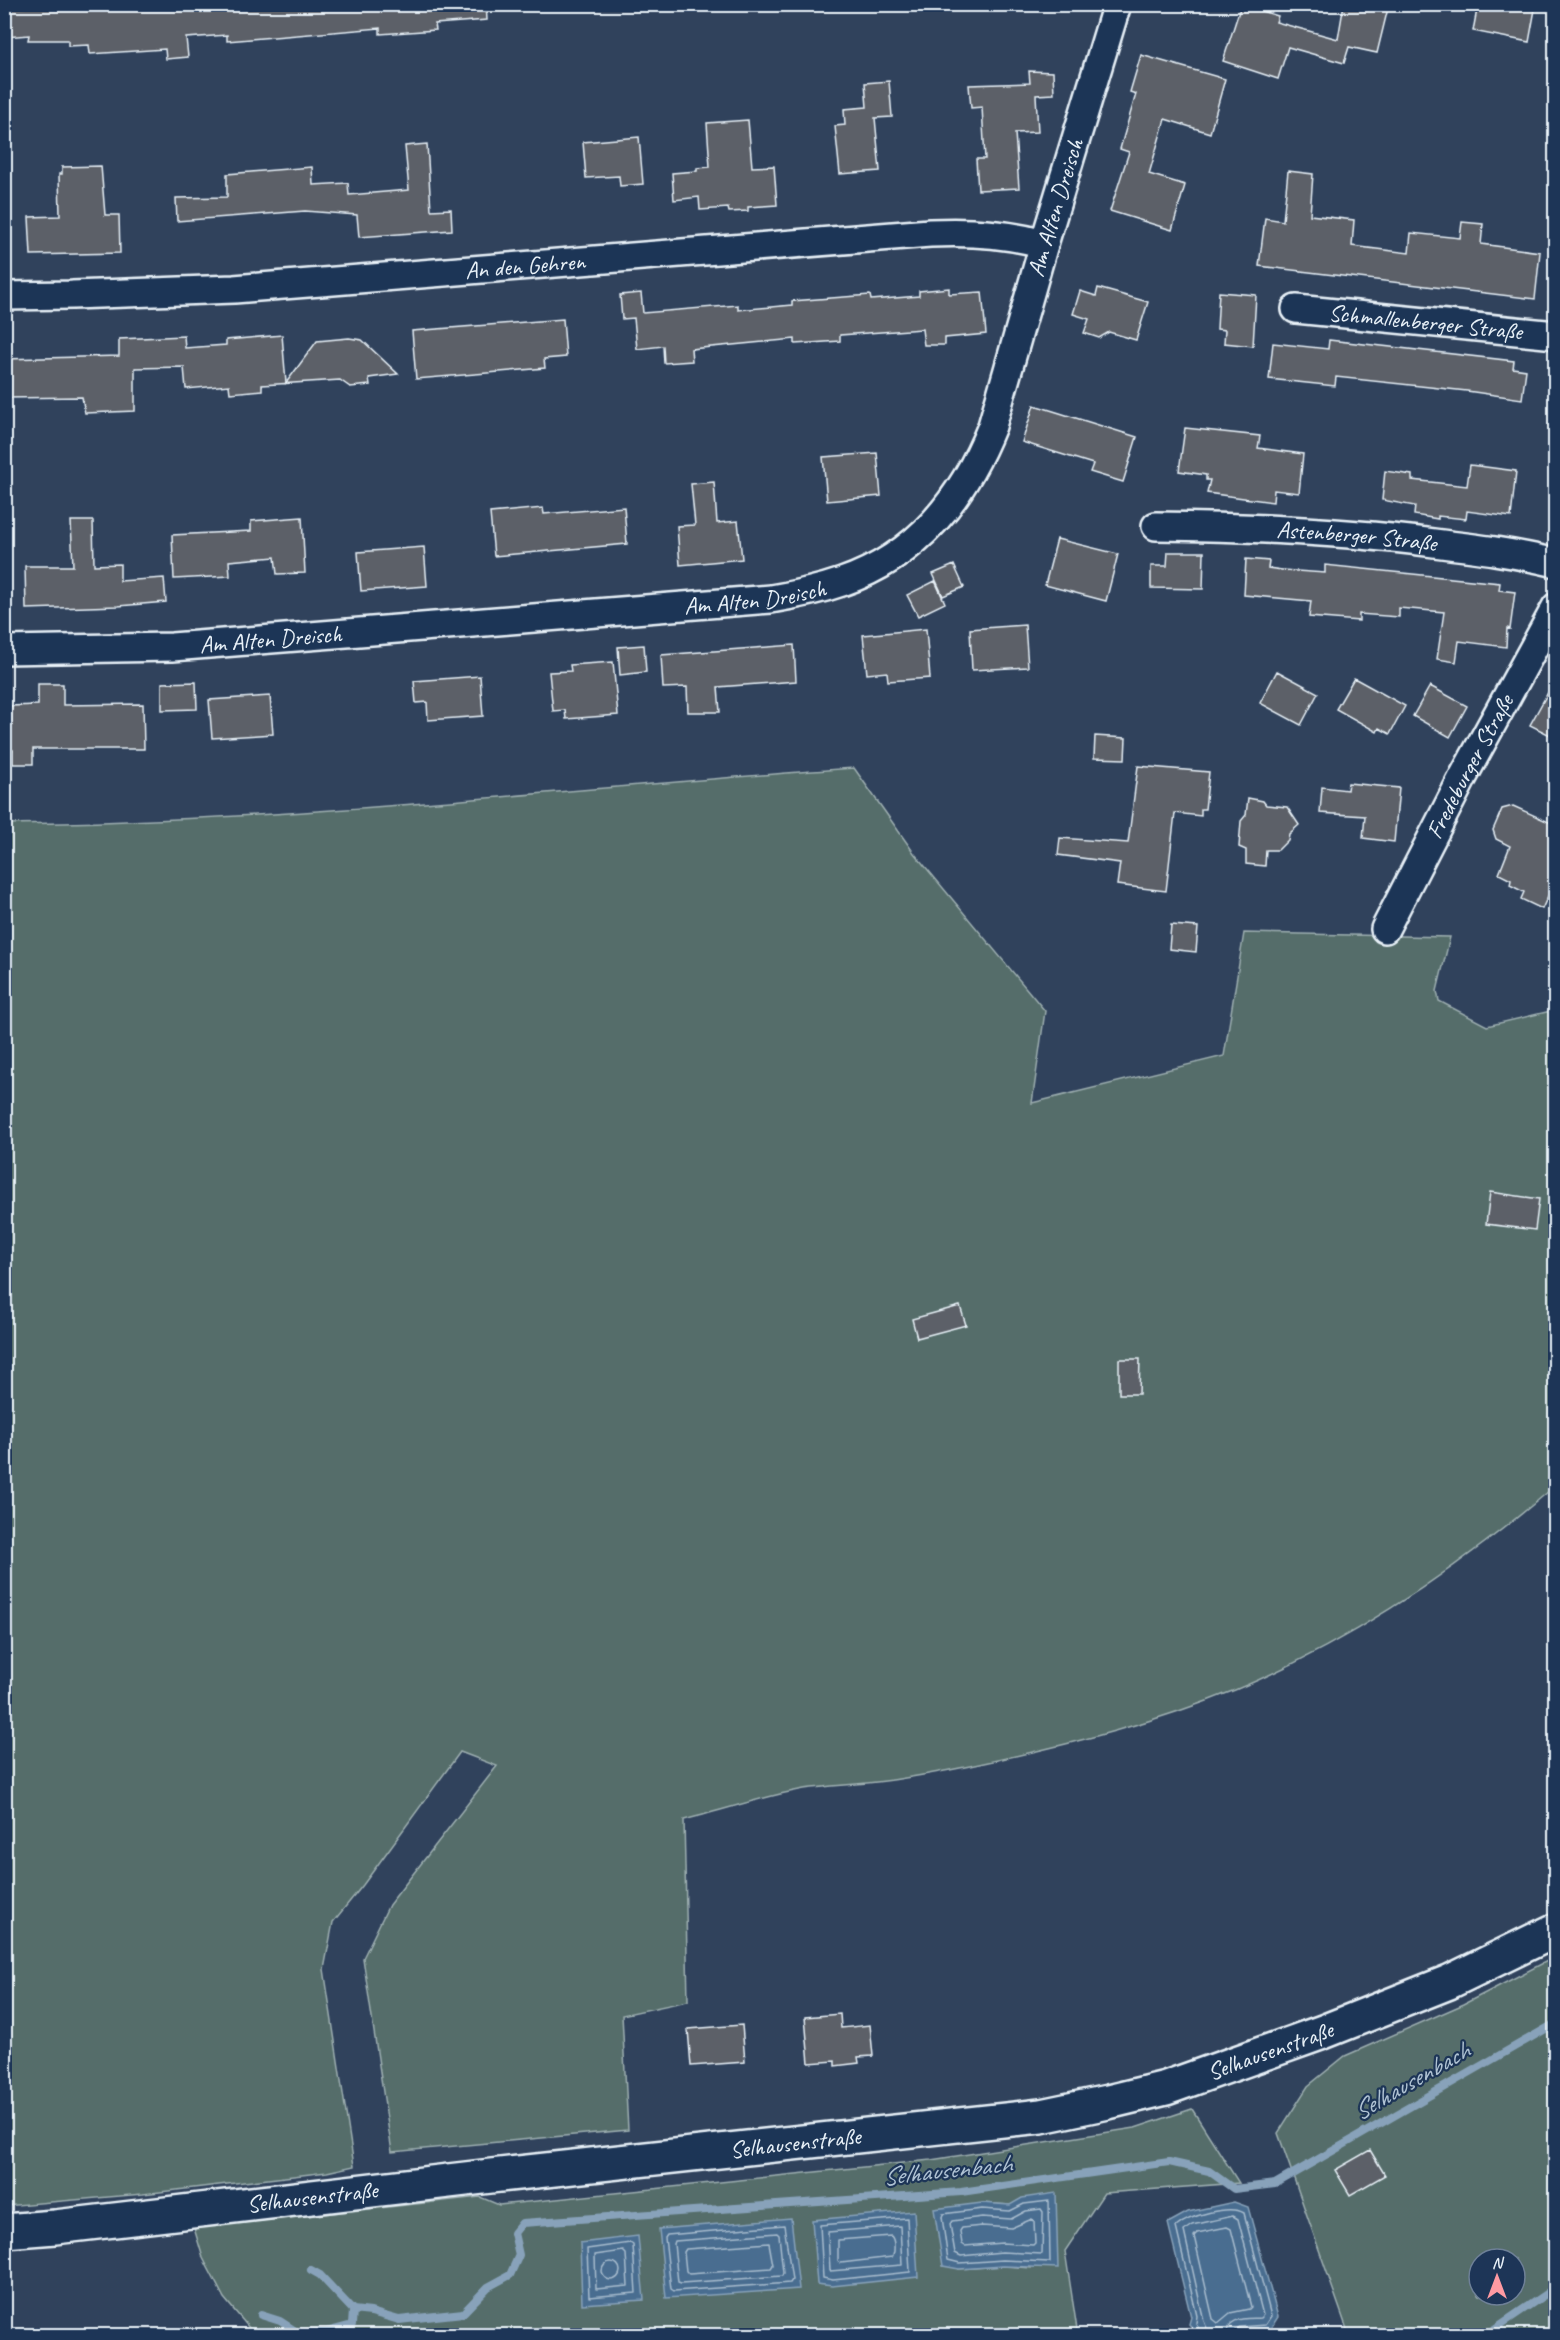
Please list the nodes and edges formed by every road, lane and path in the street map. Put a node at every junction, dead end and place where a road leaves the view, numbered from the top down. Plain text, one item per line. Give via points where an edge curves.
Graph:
1 (1117, 4) edge
2 (1044, 244) junction
3 (4, 296) edge
4 (1296, 309) dead end
5 (1556, 335) edge
6 (1156, 526) dead end
7 (1556, 563) edge
8 (1556, 607) edge
9 (4, 650) edge
10 (1385, 928) dead end
11 (1556, 1930) edge
12 (4, 2231) edge

1 - 2 street, Am Alten Dreisch
2 - 3 street, An den Gehren via 980,232 930,232 234,289
2 - 9 street, Am Alten Dreisch via 992,426 964,486 914,542 874,569 842,582 759,600 172,646
4 - 5 street, Schmallenberger Straße
6 - 7 street, Astenberger Straße via 1388,537 1524,555
8 - 10 street, Fredeburger Straße
11 - 12 street, Selhausenstraße via 1449,1982 1311,2036 1166,2088 1052,2113

